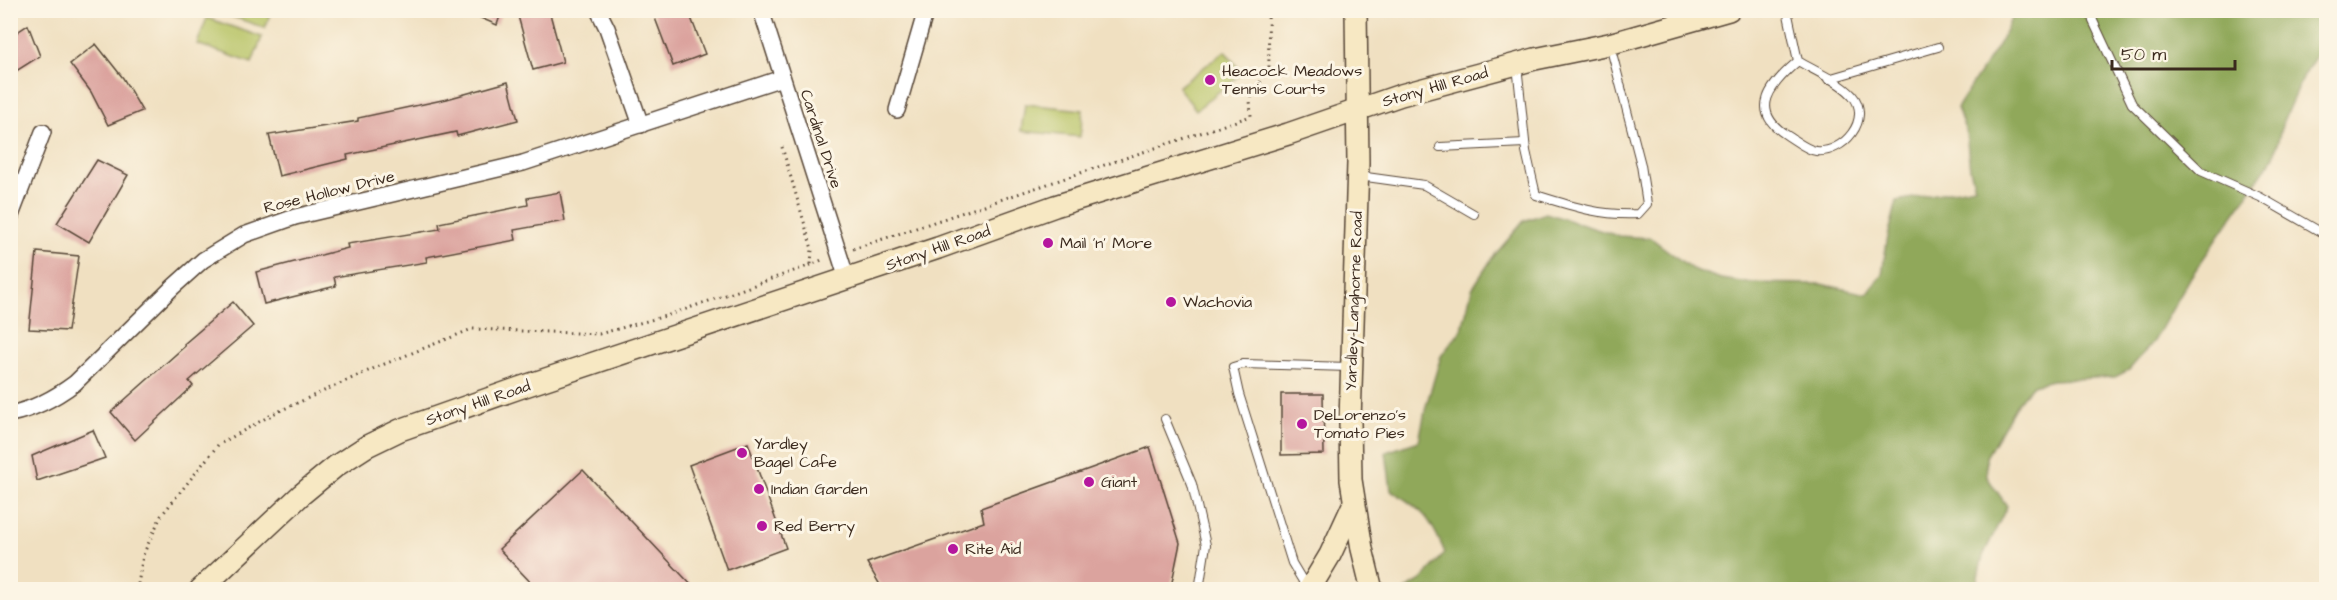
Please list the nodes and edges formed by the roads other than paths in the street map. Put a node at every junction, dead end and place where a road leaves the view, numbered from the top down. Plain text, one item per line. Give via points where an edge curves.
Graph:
1 (598, 10) edge
2 (761, 10) edge
3 (926, 10) edge
4 (1356, 10) edge
5 (1729, 10) edge
6 (1787, 10) edge
7 (2091, 10) edge
8 (1609, 44) junction
9 (1938, 47) dead end
10 (1798, 61) junction
11 (1517, 64) junction
12 (782, 78) junction
13 (1828, 79) junction
14 (897, 110) dead end
15 (1358, 110) junction
16 (640, 125) junction
17 (43, 132) dead end
18 (1525, 143) junction
19 (1440, 147) dead end
20 (1358, 176) junction
21 (1474, 214) dead end
22 (10, 218) edge
23 (2326, 235) edge
24 (847, 279) junction
25 (1352, 368) junction
26 (10, 414) edge
27 (1165, 419) dead end
28 (1354, 503) junction
29 (200, 590) edge
30 (1199, 590) edge
31 (1308, 590) edge
32 (1372, 590) edge

1 - 16 street
2 - 12 street, Cardinal Drive
3 - 14 street
4 - 15 street, Yardley-Langhorne Road
5 - 8 street, Stony Hill Road
6 - 10 lane
7 - 23 lane via 2132,104 2201,171 2260,197
8 - 11 street, Stony Hill Road
8 - 18 lane via 1641,165 1647,204 1638,214 1614,216 1536,195
9 - 13 lane
10 - 13 lane
10 - 13 lane via 1777,79 1765,107 1778,130 1814,151 1831,150 1852,134 1859,122 1853,96
11 - 15 street, Stony Hill Road
11 - 18 lane
12 - 16 street, Rose Hollow Drive
12 - 24 street, Cardinal Drive
15 - 20 street, Yardley-Langhorne Road
15 - 24 street, Stony Hill Road via 1054,206
16 - 26 street, Rose Hollow Drive via 515,166 295,216 243,235 203,260 75,383 35,407
17 - 22 street
18 - 19 lane
20 - 21 lane via 1424,185
20 - 25 street, Yardley-Langhorne Road
24 - 29 street, Stony Hill Road via 400,430 336,466
25 - 28 street, Yardley-Langhorne Road
25 - 31 lane via 1243,364 1233,367 1292,563
27 - 30 lane via 1192,484 1206,546
28 - 31 street via 1330,555
28 - 32 street, Yardley-Langhorne Road

